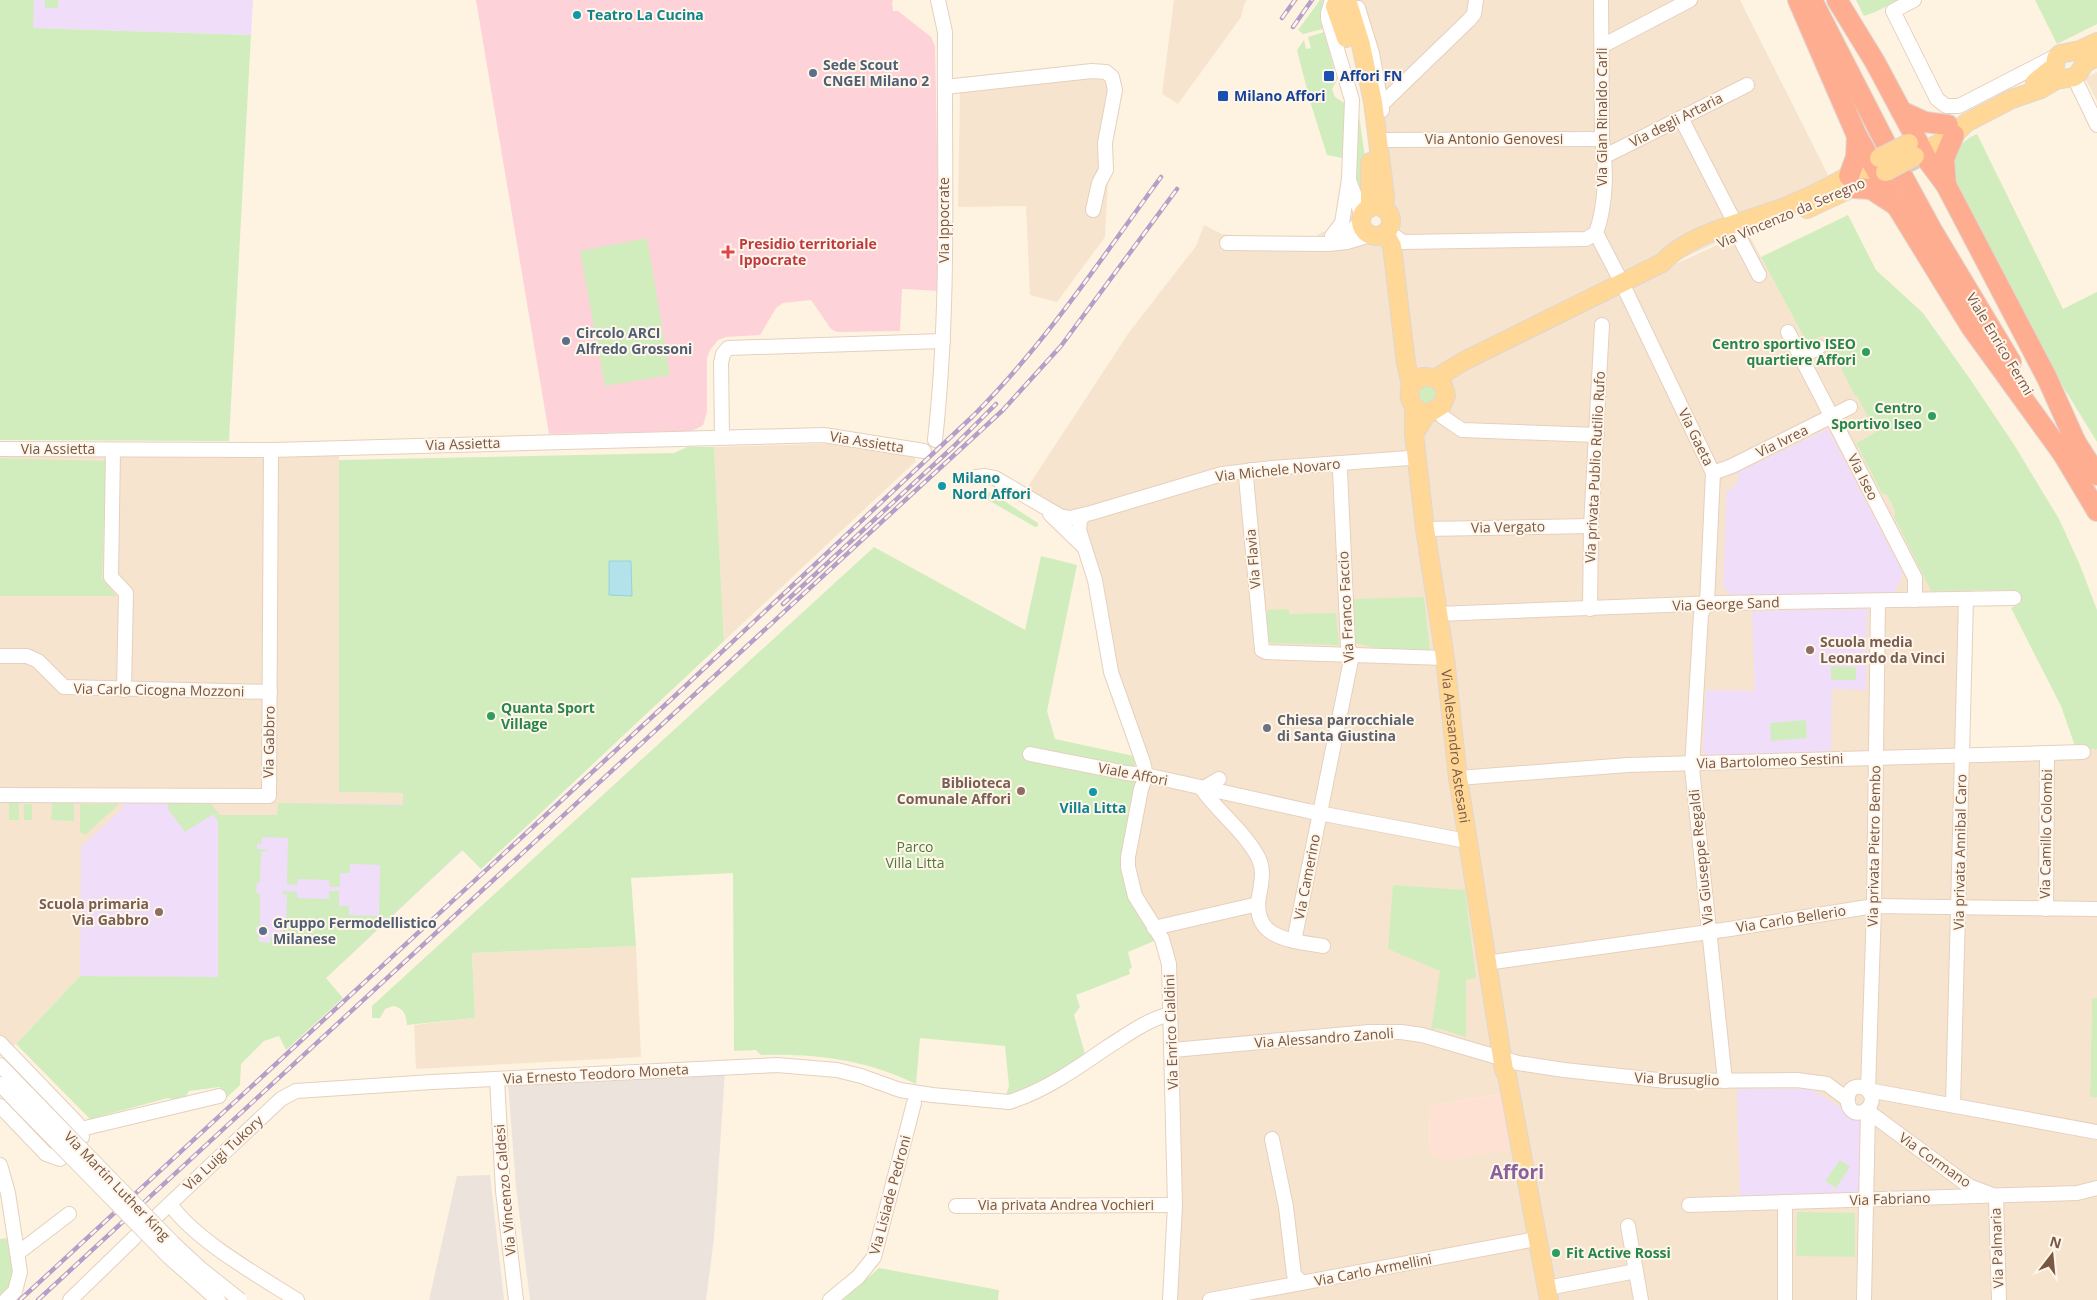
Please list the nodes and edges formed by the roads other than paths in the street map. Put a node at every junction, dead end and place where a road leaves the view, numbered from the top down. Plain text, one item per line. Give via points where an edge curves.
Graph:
1 (938, 0) edge
2 (1476, 0) edge
3 (1601, 0) edge
4 (1690, 0) edge
5 (1798, 0) edge
6 (1812, 0) edge
7 (1824, 0) edge
8 (1837, 0) edge
9 (1914, 0) edge
10 (1339, 2) edge
11 (1830, 24) junction
12 (2097, 42) edge
13 (1602, 46) junction
14 (2097, 57) edge
15 (2068, 66) junction
16 (1746, 85) dead end
17 (945, 87) junction
18 (1382, 104) junction
19 (1901, 111) junction
20 (1681, 118) junction
21 (2097, 125) edge
22 (1956, 128) junction
23 (1857, 136) junction
24 (1602, 139) junction
25 (1386, 140) junction
26 (1605, 156) junction
27 (1896, 158) junction
28 (1349, 179) junction
29 (1851, 182) junction
30 (1946, 185) junction
31 (1896, 205) junction
32 (1092, 210) dead end
33 (1376, 221) junction
34 (1736, 228) junction
35 (1596, 233) junction
36 (1332, 236) junction
37 (1227, 243) dead end
38 (1313, 244) junction
39 (1759, 276) dead end
40 (1622, 283) junction
41 (1602, 325) dead end
42 (1788, 332) dead end
43 (943, 341) junction
44 (1819, 347) dead end
45 (1802, 357) junction
46 (1428, 381) junction
47 (1850, 407) dead end
48 (1428, 410) junction
49 (1832, 416) junction
50 (1597, 434) junction
51 (722, 436) junction
52 (935, 440) dead end
53 (0, 449) edge
54 (113, 450) junction
55 (271, 450) junction
56 (2070, 450) junction
57 (924, 452) dead end
58 (1416, 454) junction
59 (1331, 464) junction
60 (1251, 470) junction
61 (1713, 473) junction
62 (2097, 475) edge
63 (976, 477) dead end
64 (1043, 508) junction
65 (2097, 511) edge
66 (1084, 515) junction
67 (1591, 526) junction
68 (1425, 529) junction
69 (1087, 550) junction
70 (2014, 598) dead end
71 (1966, 599) junction
72 (1915, 600) junction
73 (1878, 601) junction
74 (1707, 604) junction
75 (1590, 609) junction
76 (1437, 614) junction
77 (1349, 653) junction
78 (0, 656) edge
79 (1445, 658) junction
80 (124, 690) junction
81 (270, 692) junction
82 (2083, 752) dead end
83 (1030, 754) dead end
84 (1961, 756) junction
85 (1876, 758) junction
86 (2047, 760) dead end
87 (1692, 763) junction
88 (1146, 775) junction
89 (1458, 778) junction
90 (1219, 779) dead end
91 (1202, 789) junction
92 (0, 795) edge
93 (1318, 810) junction
94 (1467, 841) junction
95 (1258, 904) junction
96 (1874, 906) junction
97 (1959, 906) junction
98 (2046, 909) junction
99 (2097, 909) edge
100 (1154, 928) junction
101 (1709, 931) junction
102 (1294, 941) junction
103 (1323, 946) dead end
104 (1486, 963) junction
105 (1170, 1014) junction
106 (0, 1044) edge
107 (1172, 1050) junction
108 (1502, 1060) junction
109 (0, 1065) edge
110 (497, 1079) junction
111 (1725, 1081) junction
112 (0, 1084) edge
113 (900, 1090) junction
114 (1868, 1090) junction
115 (290, 1093) joint
116 (932, 1095) junction
117 (219, 1096) dead end
118 (23, 1098) junction
119 (1847, 1099) junction
120 (914, 1103) junction
121 (1953, 1105) junction
122 (0, 1106) edge
123 (1867, 1111) junction
124 (6, 1120) edge
125 (2097, 1132) edge
126 (1272, 1139) dead end
127 (60, 1160) dead end
128 (0, 1165) edge
129 (2097, 1188) edge
130 (1996, 1196) junction
131 (1866, 1200) junction
132 (1785, 1202) junction
133 (170, 1204) junction
134 (1175, 1205) junction
135 (1689, 1205) dead end
136 (956, 1206) dead end
137 (69, 1214) dead end
138 (158, 1215) dead end
139 (1628, 1226) dead end
140 (135, 1237) dead end
141 (1536, 1239) junction
142 (18, 1253) junction
143 (1636, 1271) junction
144 (1302, 1283) junction
145 (1548, 1294) edge
146 (6, 1300) edge
147 (70, 1300) edge
148 (218, 1300) edge
149 (240, 1300) edge
150 (297, 1300) edge
151 (516, 1300) edge
152 (830, 1300) edge
153 (1170, 1300) edge
154 (1210, 1300) edge
155 (1641, 1300) edge
156 (1785, 1300) edge
157 (1864, 1300) edge
158 (1999, 1300) edge

1 - 17 street, Via Ippocrate via 945,32
2 - 18 street via 1474,14 1469,20
3 - 13 street, Via Gian Rinaldo Carli
4 - 13 street
5 - 23 highway
6 - 11 highway
7 - 11 highway
8 - 19 highway
9 - 15 street via 1893,11 1937,99 1946,106 1959,106
10 - 18 street via 1359,10
10 - 28 street via 1328,13 1328,20 1352,100
10 - 33 main road via 1360,45 1373,102
11 - 27 highway, Viale Enrico Fermi
12 - 15 main road, Via Vincenzo da Seregno via 2082,50
13 - 24 street, Via Gian Rinaldo Carli
14 - 15 main road, Via Vincenzo da Seregno
15 - 21 street
15 - 22 main road, Via Vincenzo da Seregno
16 - 20 street, Via degli Artaria
17 - 32 street via 1092,71 1106,72 1112,77 1115,90 1105,143 1106,170
17 - 43 street, Via Ippocrate
18 - 25 street
19 - 22 highway via 1925,122
19 - 27 highway
20 - 26 street, Via degli Artaria
20 - 34 street
22 - 27 main road, Via Vincenzo da Seregno
22 - 30 highway via 1944,159
23 - 27 highway
23 - 29 highway
24 - 25 street, Via Antonio Genovesi
24 - 26 street, Via Gian Rinaldo Carli
25 - 33 street via 1388,161
26 - 35 street, Via Gian Rinaldo Carli via 1601,218
27 - 29 main road, Via Vincenzo da Seregno
27 - 30 highway
27 - 31 highway
27 - 56 highway, Viale Enrico Fermi via 1933,232 2029,392
28 - 33 street
28 - 36 street via 1342,222
29 - 31 highway via 1871,189
29 - 34 main road, Via Vincenzo da Seregno
30 - 56 highway via 2046,378
31 - 56 highway via 1971,327
33 - 35 street via 1403,242 1586,239
33 - 36 street via 1346,234
33 - 38 street via 1348,242
33 - 46 main road via 1392,246 1406,359
34 - 39 street
34 - 40 main road, Via Vincenzo da Seregno via 1672,252 1662,263
35 - 40 street
36 - 38 street via 1321,236
37 - 38 street
40 - 46 main road, Via Vincenzo da Seregno
40 - 61 street, Via Gaeta
41 - 50 street, Via privata Publio Rutilio Rufo
42 - 45 street, Via Iseo
43 - 51 street via 728,348 721,363
43 - 52 street, Via Ippocrate
44 - 45 street
45 - 49 street, Via Iseo
46 - 48 main road via 1409,397
46 - 48 main road, Via Alessandro Astesani via 1446,395 1442,405
47 - 49 street, Via Ivrea
48 - 50 street via 1462,430
48 - 58 main road, Via Alessandro Astesani via 1414,434
49 - 61 street, Via Ivrea
49 - 72 street, Via Iseo via 1915,578
50 - 67 street, Via privata Publio Rutilio Rufo
51 - 55 street, Via Assietta
51 - 57 street, Via Assietta via 824,435
53 - 54 street, Via Assietta
54 - 55 street, Via Assietta
54 - 80 street via 111,577 126,592
55 - 81 street, Via Gabbro
56 - 62 highway, Viale Enrico Fermi
56 - 65 highway, Viale Enrico Fermi
58 - 59 street, Via Michele Novaro via 1409,458
58 - 68 main road, Via Alessandro Astesani
59 - 60 street, Via Michele Novaro
59 - 77 street, Via Franco Faccio via 1340,470
60 - 66 street, Via Michele Novaro via 1222,474
60 - 77 street, Via Flavia via 1246,477 1262,650
61 - 74 street, Via Gaeta
63 - 64 street via 995,478
64 - 66 street, Via Michele Novaro via 1066,517
64 - 69 street
66 - 69 street via 1079,526
67 - 68 street, Via Vergato
67 - 75 street, Via privata Publio Rutilio Rufo
68 - 76 main road, Via Alessandro Astesani
69 - 88 street via 1111,672
70 - 71 street, Via George Sand
71 - 72 street, Via George Sand
71 - 84 street, Via privata Annibal Caro
72 - 73 street, Via George Sand
73 - 74 street, Via George Sand
73 - 85 street, Via privata Pietro Bembo
74 - 75 street, Via George Sand
74 - 87 street, Via Giuseppe Regaldi via 1701,614
75 - 76 street, Via George Sand
76 - 79 main road, Via Alessandro Astesani
77 - 79 street
77 - 93 street, Via Franco Faccio via 1351,660
78 - 80 street, Via Carlo Cicogna Mozzoni via 27,656 38,661 64,688
79 - 89 main road, Via Alessandro Astesani
80 - 81 street, Via Carlo Cicogna Mozzoni
81 - 92 street, Via Gabbro via 269,796
82 - 84 street, Via Bartolomeo Sestini
83 - 88 street, Viale Affori
84 - 85 street, Via Bartolomeo Sestini
84 - 97 street, Via privata Annibal Caro
85 - 87 street, Via Bartolomeo Sestini
85 - 96 street, Via privata Pietro Bembo
86 - 98 street, Via Camillo Colombi
87 - 89 street, Via Bartolomeo Sestini
87 - 101 street, Via Giuseppe Regaldi
88 - 91 street, Viale Affori
88 - 100 street, Via Enrico Cialdini via 1128,862 1135,896
89 - 94 main road, Via Alessandro Astesani
90 - 91 street
91 - 93 street, Viale Affori
91 - 95 street via 1247,840 1259,861 1263,880
93 - 94 street
93 - 102 street, Via Camerino
94 - 104 main road, Via Alessandro Astesani
95 - 100 street
95 - 102 street via 1259,919 1269,932
96 - 97 street, Via Carlo Bellerio
96 - 101 street, Via Carlo Bellerio
96 - 114 street, Via privata Pietro Bembo
97 - 98 street, Via Carlo Bellerio
97 - 121 street, Via privata Annibal Caro
98 - 99 street, Via Carlo Bellerio
100 - 105 street, Via Enrico Cialdini via 1162,939 1169,964
101 - 104 street, Via Carlo Bellerio
101 - 111 street, Via Giuseppe Regaldi
102 - 103 street
104 - 108 main road, Via Alessandro Astesani
105 - 107 street, Via Enrico Cialdini
105 - 116 street, Via Ernesto Teodoro Moneta via 1146,1022 1070,1073 1021,1099 1002,1103
106 - 117 street via 82,1133
107 - 108 street, Via Alessandro Zanoli via 1369,1032 1401,1032
107 - 134 street, Via Enrico Cialdini
108 - 111 street, Via Brusuglio via 1667,1081
108 - 141 main road, Via Alessandro Astesani
109 - 118 street, Via Martin Luther King
110 - 113 street, Via Ernesto Teodoro Moneta via 777,1065 843,1072
110 - 115 street, Via Ernesto Teodoro Moneta
110 - 151 street, Via Vincenzo Caldesi via 503,1191
111 - 119 street, Via Brusuglio via 1797,1080 1826,1084
112 - 118 street, Via Martin Luther King
113 - 116 street, Via Ernesto Teodoro Moneta
113 - 120 street, Via Ernesto Teodoro Moneta
114 - 119 street via 1854,1088
114 - 121 street
114 - 123 street via 1872,1100
115 - 133 street, Via Luigi Tukory
116 - 120 street
118 - 148 street, Via Martin Luther King, bridge via 168,1258
118 - 149 street, Via Martin Luther King, bridge via 181,1251
119 - 123 street, Via Brusuglio via 1853,1111
120 - 152 street, Via Lisiade Pedroni via 874,1257 858,1277
121 - 125 street
122 - 124 street
123 - 130 street, Via Cormano via 1969,1186
123 - 131 street
124 - 127 street via 46,1154
126 - 144 street via 1286,1207 1294,1274
128 - 142 street
129 - 130 street, Via Cormano
130 - 131 street, Via Fabriano
130 - 158 street, Via Palmaria
131 - 132 street, Via Fabriano
131 - 157 street
132 - 135 street, Via Fabriano
132 - 156 street
133 - 138 street, Via Luigi Tukory
133 - 150 street via 181,1218 237,1262
134 - 136 street, Via privata Andrea Vochieri
134 - 153 street, Via Enrico Cialdini
137 - 142 street
139 - 143 street
140 - 147 street
141 - 144 street, Via Carlo Armellini
141 - 145 main road, Via Alessandro Astesani
142 - 146 street via 20,1272 15,1291
143 - 145 street
143 - 155 street
144 - 154 street, Via Carlo Armellini

